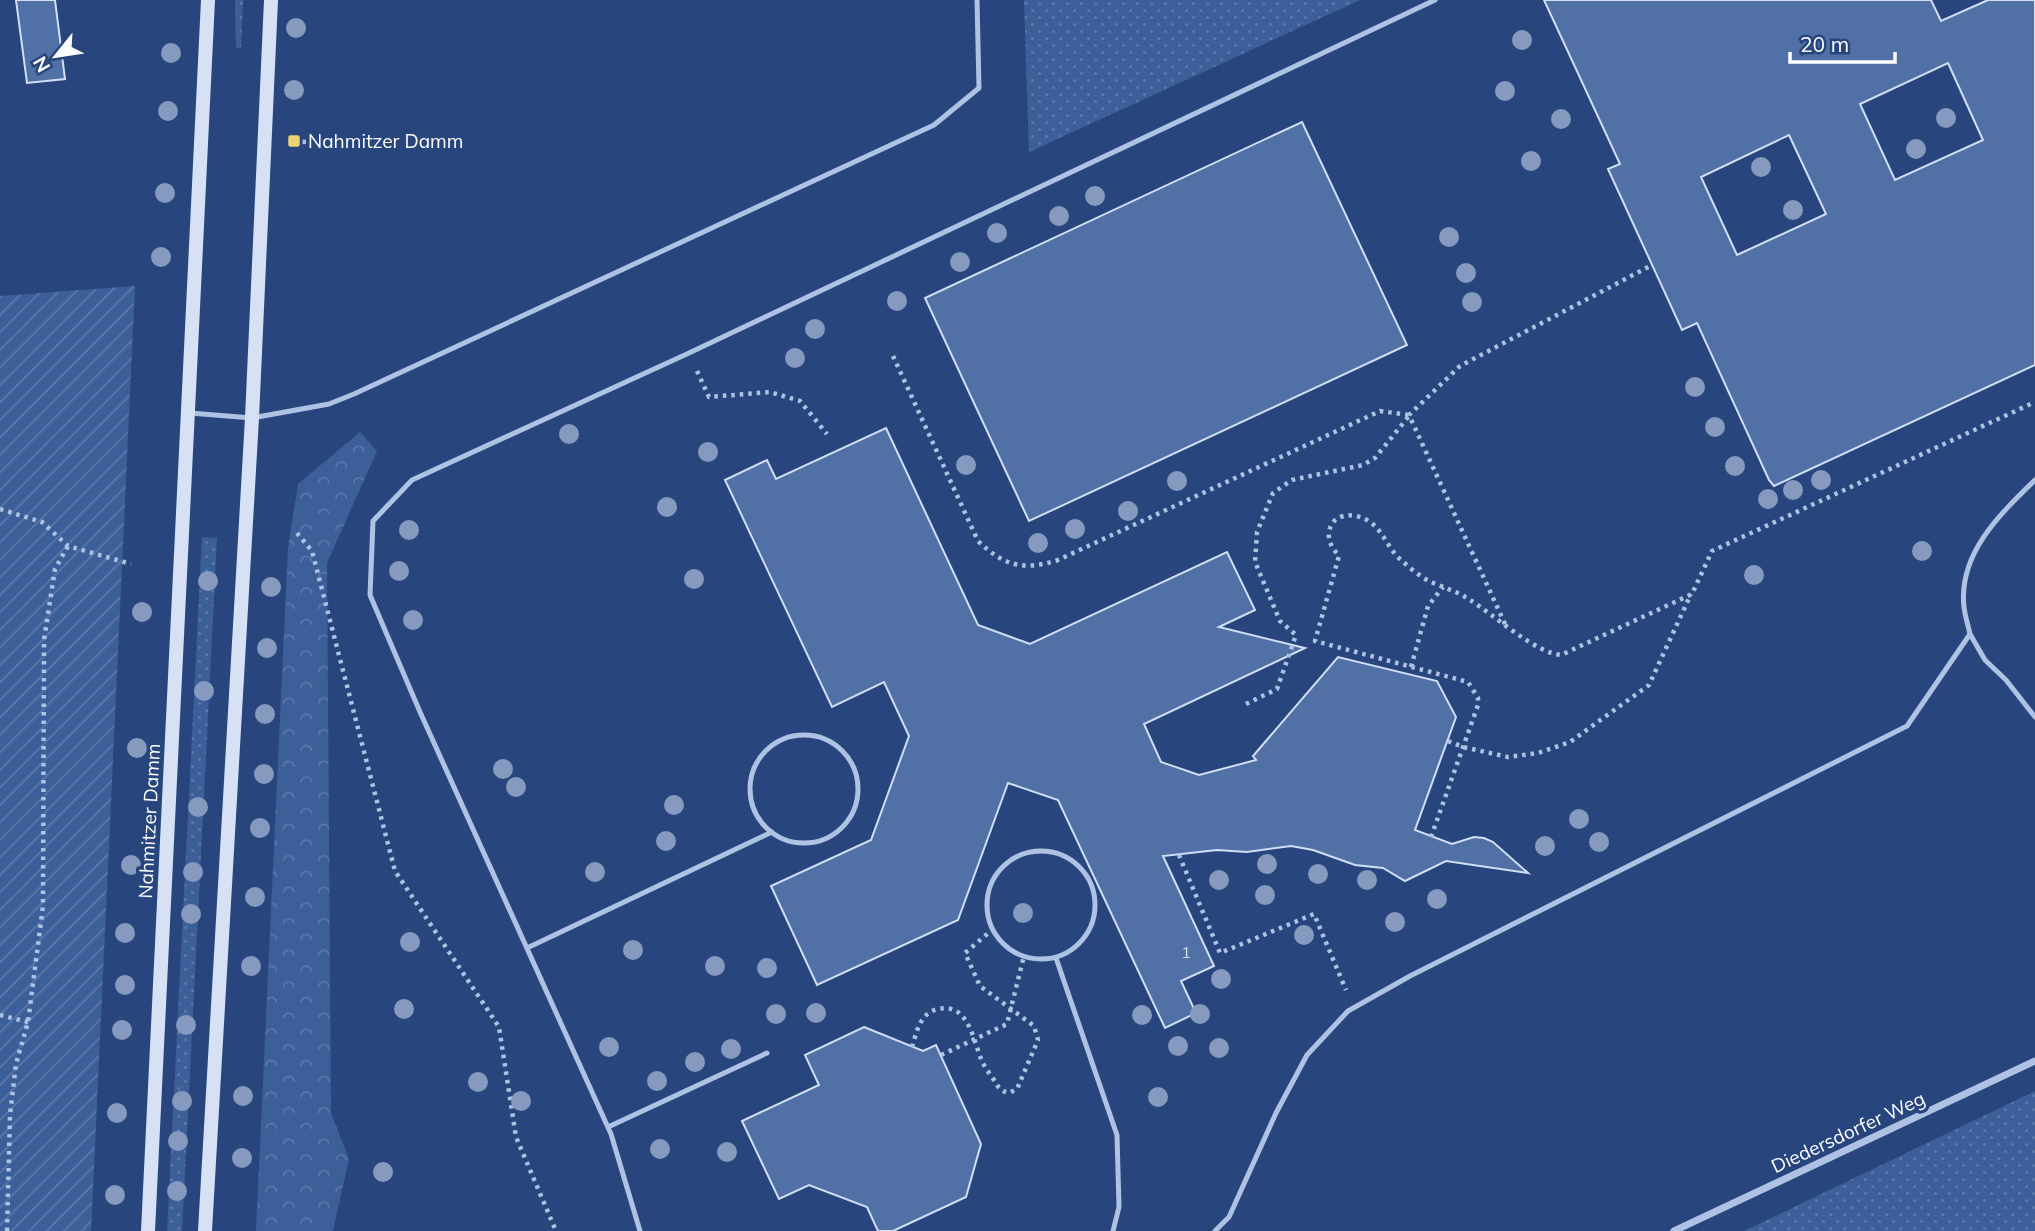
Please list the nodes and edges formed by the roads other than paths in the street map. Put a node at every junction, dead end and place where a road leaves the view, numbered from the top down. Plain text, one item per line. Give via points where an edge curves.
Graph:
1 (208, 0) edge
2 (271, 0) edge
3 (977, 0) edge
4 (1435, 0) edge
5 (188, 413) junction
6 (253, 418) junction
7 (2035, 480) edge
8 (1970, 634) junction
9 (2035, 717) edge
10 (772, 832) junction
11 (527, 948) junction
12 (1056, 958) junction
13 (767, 1053) dead end
14 (2035, 1061) edge
15 (608, 1127) junction
16 (148, 1231) edge
17 (205, 1231) edge
18 (640, 1231) edge
19 (1113, 1231) edge
20 (1214, 1231) edge
21 (1674, 1231) edge

1 - 5 main road, Nahmitzer Damm
2 - 6 main road
3 - 6 lane via 979,88 934,125 354,394 329,404
4 - 11 lane via 412,480 373,521 370,595
5 - 6 lane
5 - 16 main road, Nahmitzer Damm
6 - 17 main road
7 - 8 lane via 2007,507 1971,559 1964,607
8 - 9 lane via 1985,660
8 - 20 lane via 1907,726 1353,1007 1307,1055 1229,1217
10 - 10 lane via 788,841 822,841 850,819 859,785 855,768 831,741 796,734 764,751 754,767 751,802
10 - 11 lane
11 - 15 lane
12 - 12 lane via 1084,939 1093,924 1093,890 1086,875 1060,854 1026,853 996,875 988,892 987,912 1004,945 1038,960
12 - 19 lane via 1117,1135 1119,1207
13 - 15 lane
14 - 21 street, Diedersdorfer Weg
15 - 18 lane

